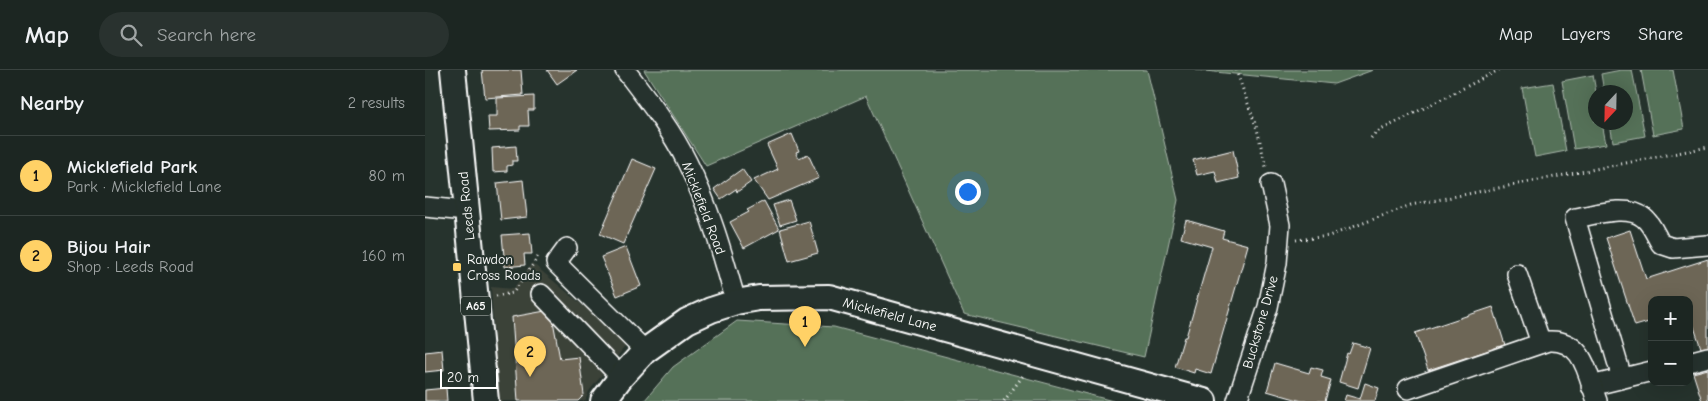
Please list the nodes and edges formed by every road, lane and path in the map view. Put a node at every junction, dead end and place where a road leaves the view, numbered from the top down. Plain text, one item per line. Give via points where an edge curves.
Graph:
1 (453, 70) edge
2 (625, 70) edge
3 (1236, 70) edge
4 (1499, 70) edge
5 (1371, 138) dead end
6 (1708, 147) edge
7 (1271, 184) joint
8 (425, 207) edge
9 (466, 211) junction
10 (1278, 243) junction
11 (1707, 245) edge
12 (567, 248) dead end
13 (556, 263) junction
14 (1517, 274) dead end
15 (541, 294) dead end
16 (475, 299) junction
17 (736, 302) junction
18 (1541, 343) junction
19 (645, 351) junction
20 (1039, 356) junction
21 (1708, 357) edge
22 (1693, 361) edge
23 (1648, 372) edge
24 (621, 377) junction
25 (1622, 378) junction
26 (1408, 389) dead end
27 (1594, 393) edge
28 (486, 401) edge
29 (603, 401) edge
30 (1005, 401) edge
31 (1204, 401) edge
32 (1237, 401) edge

1 - 9 main road, Leeds Road / A65
2 - 17 street, Micklefield Road via 661,119 686,161 699,189
3 - 7 path via 1257,129
4 - 5 path via 1375,132
6 - 10 path via 1411,204 1329,236
7 - 10 street, Buckstone Drive via 1280,225
8 - 9 street
9 - 16 main road, Leeds Road / A65
10 - 32 street, Buckstone Drive via 1268,307
11 - 25 street via 1673,248 1661,244 1645,218 1635,212 1615,211 1575,218
12 - 13 street
13 - 16 path via 539,255 513,293
13 - 19 street
14 - 18 street
15 - 24 street
16 - 28 main road, Leeds Road / A65
17 - 19 main road, Micklefield Lane via 687,321
17 - 20 main road, Micklefield Lane via 759,298 829,297
18 - 26 street
18 - 27 street via 1559,340 1572,345 1580,355
19 - 24 main road, Micklefield Lane
20 - 30 path
20 - 31 main road, Micklefield Lane
21 - 22 street
23 - 25 street
24 - 29 main road, Micklefield Lane
25 - 27 street

